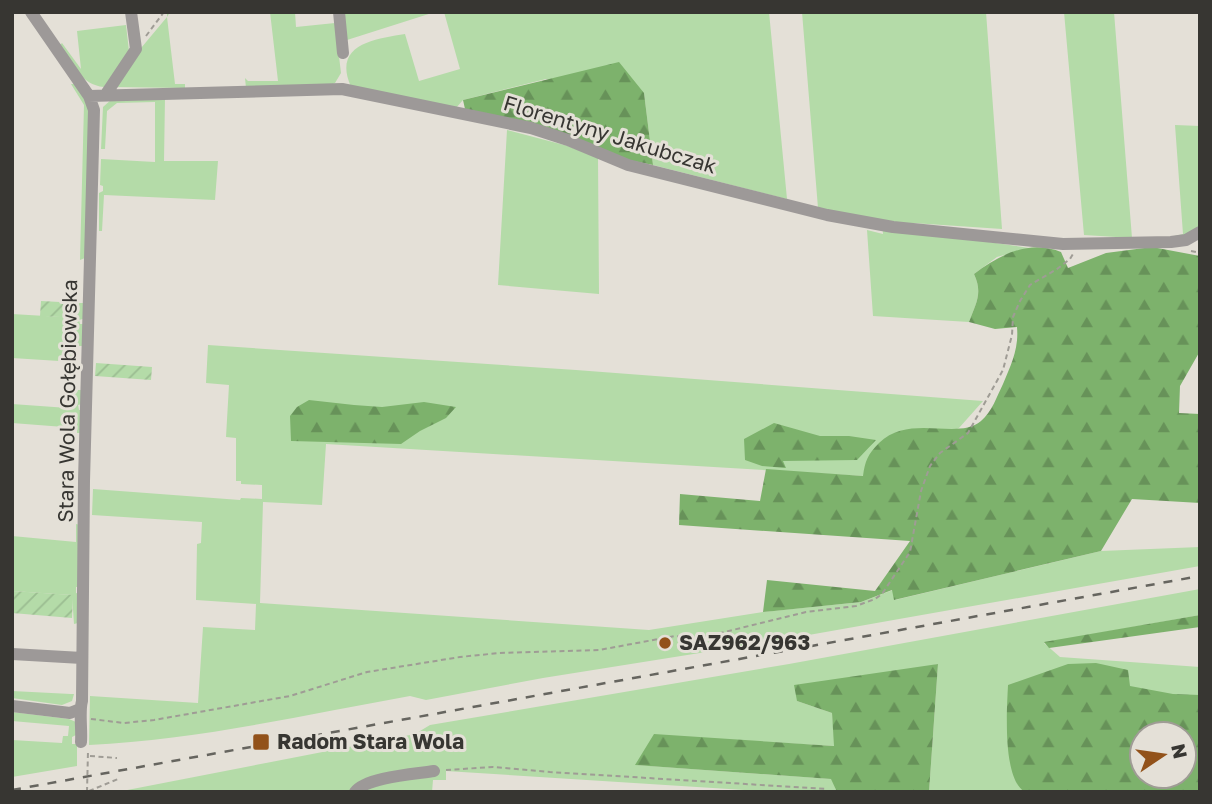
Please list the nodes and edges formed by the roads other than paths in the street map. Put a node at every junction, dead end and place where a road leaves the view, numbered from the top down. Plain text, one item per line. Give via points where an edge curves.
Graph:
1 (31, 12) edge
2 (131, 12) edge
3 (339, 12) edge
4 (343, 52) dead end
5 (106, 94) junction
6 (89, 96) junction
7 (1200, 232) edge
8 (12, 653) edge
9 (82, 658) junction
10 (12, 706) edge
11 (84, 714) junction
12 (81, 742) dead end
13 (434, 771) road end
14 (355, 792) edge

1 - 6 street
2 - 5 street via 136,49
3 - 4 street
5 - 6 street, Florentyny Jakubczak
5 - 7 street, Florentyny Jakubczak via 342,89 531,128 628,165 893,227 1078,244 1171,242
6 - 9 street, Stara Wola Gołębiowska via 94,124
8 - 9 street
9 - 11 street, Stara Wola Gołębiowska
10 - 11 street
11 - 12 street, Stara Wola Gołębiowska
13 - 14 street via 375,781

